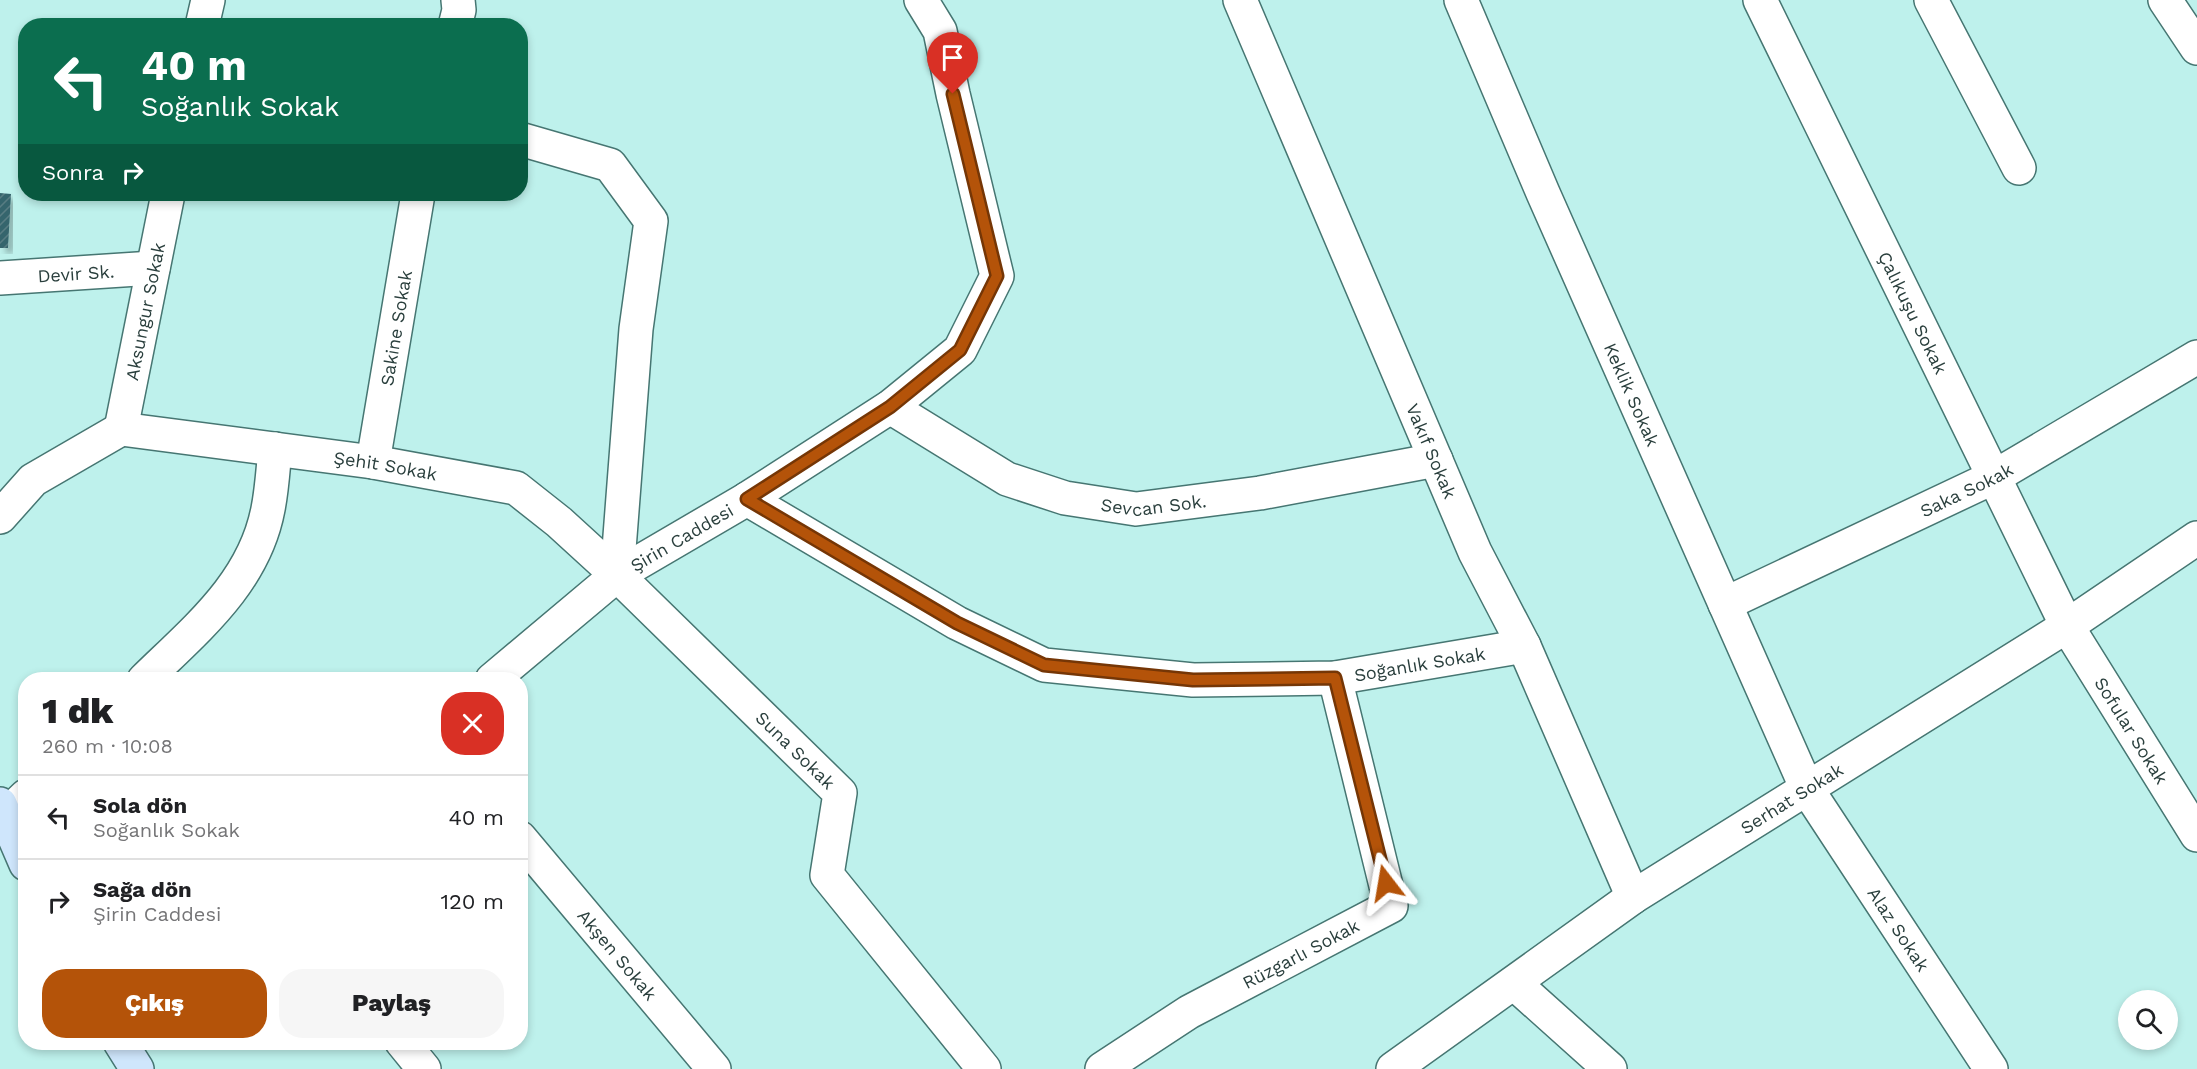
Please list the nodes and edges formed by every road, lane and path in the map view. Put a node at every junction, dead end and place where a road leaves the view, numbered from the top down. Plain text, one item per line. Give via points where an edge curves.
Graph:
1 (208, 0) edge
2 (458, 0) edge
3 (921, 0) edge
4 (1240, 0) edge
5 (1461, 0) edge
6 (1760, 0) edge
7 (1931, 0) edge
8 (2165, 0) edge
9 (204, 18) edge
10 (457, 18) edge
11 (2197, 48) edge
12 (528, 141) edge
13 (2019, 168) dead end
14 (167, 201) edge
15 (417, 201) edge
16 (153, 268) junction
17 (0, 278) edge
18 (2197, 357) edge
19 (890, 407) junction
20 (121, 429) junction
21 (275, 449) junction
22 (1436, 460) junction
23 (373, 462) junction
24 (1994, 477) junction
25 (747, 499) junction
26 (0, 517) edge
27 (2197, 538) edge
28 (617, 575) junction
29 (1725, 604) junction
30 (2067, 626) junction
31 (1524, 646) junction
32 (152, 672) edge
33 (502, 672) edge
34 (1335, 678) junction
35 (1808, 789) junction
36 (10, 805) edge
37 (18, 834) edge
38 (2197, 835) edge
39 (528, 848) edge
40 (1634, 897) junction
41 (1514, 983) junction
42 (125, 1050) edge
43 (409, 1050) edge
44 (137, 1069) edge
45 (424, 1069) edge
46 (714, 1069) edge
47 (984, 1069) edge
48 (1102, 1069) edge
49 (1393, 1069) edge
50 (1610, 1069) edge
51 (1991, 1069) edge

1 - 9 street
2 - 10 street
3 - 19 street, Şirin Caddesi via 940,31 997,276 960,350
4 - 22 street, Vakıf Sokak
5 - 29 street, Keklik Sokak
6 - 24 street, Çalıkuşu Sokak
7 - 13 street
8 - 11 street
12 - 28 street via 610,165 651,221 636,329
14 - 16 street, Aksungur Sokak
15 - 23 street, Sakine Sokak
16 - 17 street, Devir Sk.
16 - 20 street, Aksungur Sokak
18 - 24 street, Saka Sokak
19 - 22 street, Sevcan Sok. via 1007,479 1065,498 1136,509 1260,493
19 - 25 street, Şirin Caddesi
20 - 21 street, Şehit Sokak
20 - 26 street via 33,480
21 - 23 street, Şehit Sokak
21 - 32 street via 268,508 242,576 212,613
22 - 31 street, Vakıf Sokak via 1475,552
23 - 28 street, Şehit Sokak via 516,488
24 - 29 street, Saka Sokak
24 - 30 street, Çalıkuşu Sokak
25 - 28 street, Şirin Caddesi
25 - 34 street, Soğanlık Sokak via 957,623 1044,665 1193,680
27 - 30 street, Serhat Sokak
28 - 33 street, Şirin Caddesi
28 - 47 street, Suna Sokak via 840,793 827,875
29 - 35 street, Keklik Sokak
30 - 35 street, Serhat Sokak
30 - 38 street, Sofular Sokak
31 - 34 street, Soğanlık Sokak
31 - 40 street, Vakıf Sokak
34 - 48 street, Rüzgarlı Sokak via 1391,906 1189,1012
35 - 40 street, Serhat Sokak
35 - 51 street, Alaz Sokak
36 - 37 street
39 - 46 street, Akşen Sokak
40 - 41 street, Serhat Sokak
41 - 49 street, Serhat Sokak
41 - 50 street
42 - 44 street
43 - 45 street

